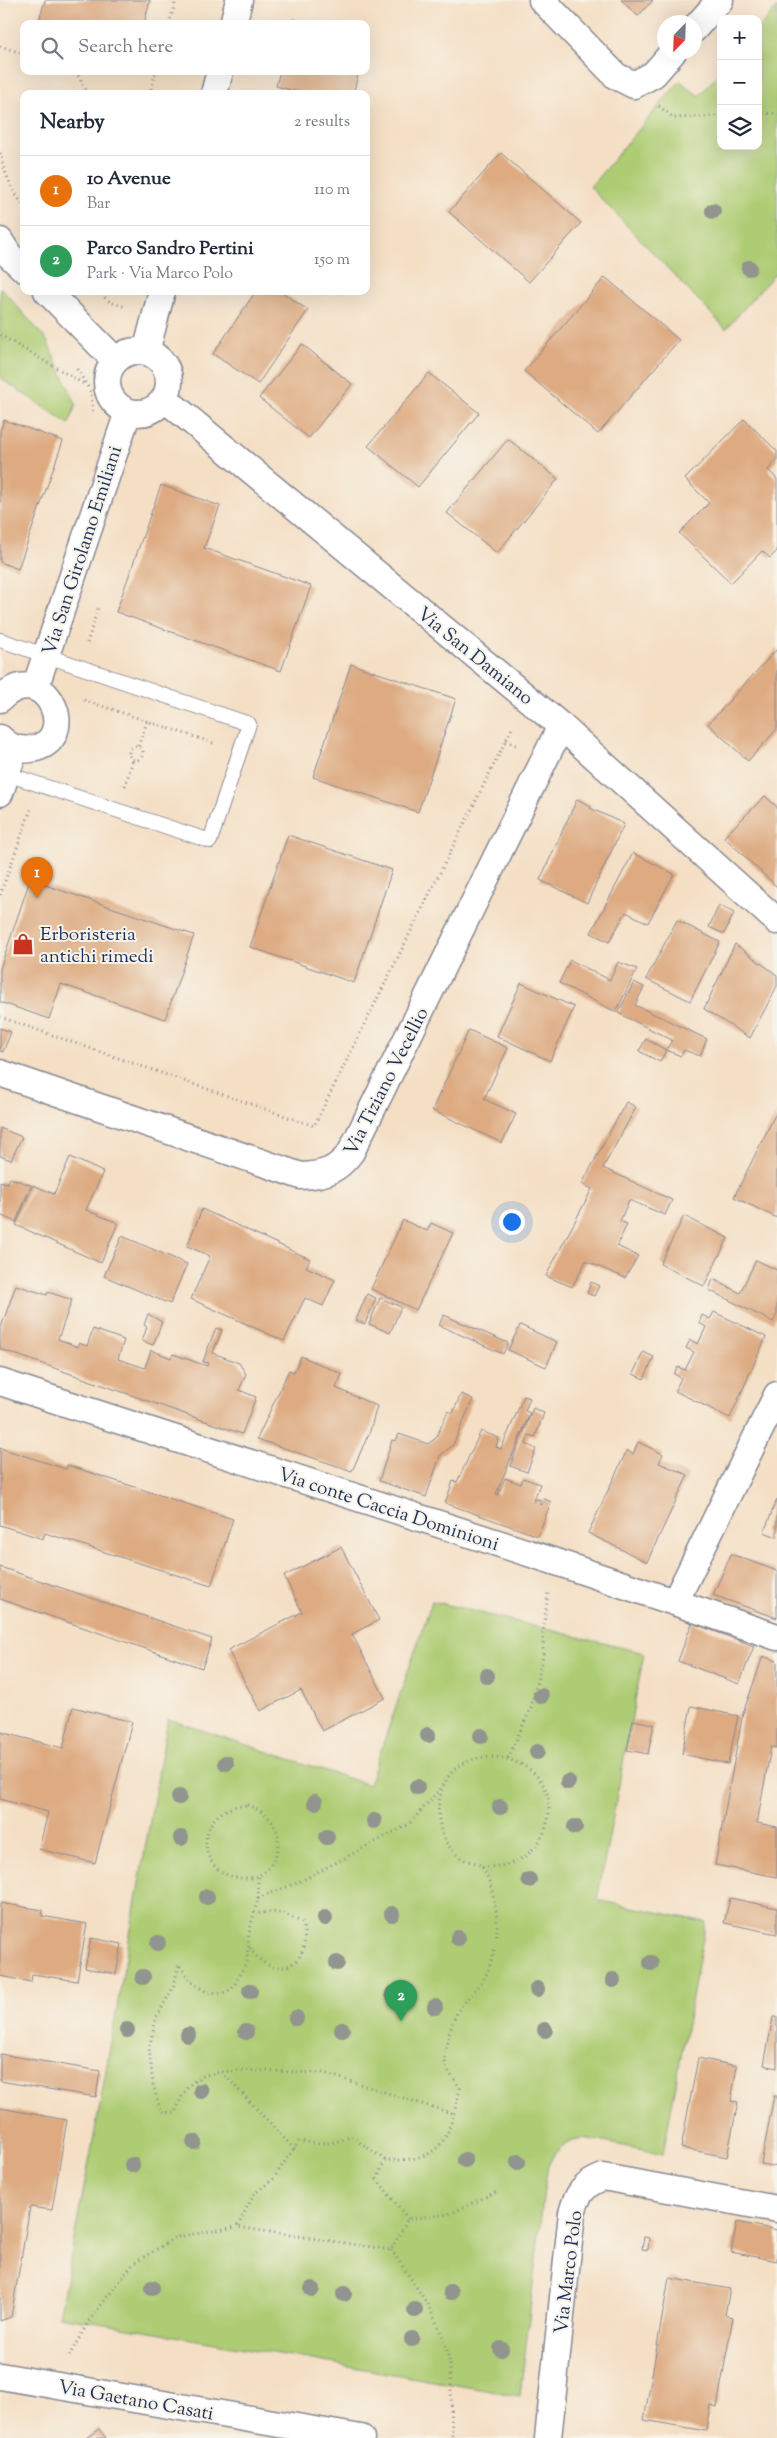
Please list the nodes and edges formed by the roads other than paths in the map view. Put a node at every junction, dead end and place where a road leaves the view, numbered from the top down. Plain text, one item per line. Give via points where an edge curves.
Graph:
1 (239, 0) edge
2 (542, 0) edge
3 (720, 0) edge
4 (234, 20) edge
5 (702, 20) edge
6 (666, 60) edge
7 (219, 75) edge
8 (215, 90) edge
9 (0, 241) edge
10 (20, 265) edge
11 (51, 295) edge
12 (161, 295) edge
13 (146, 352) junction
14 (115, 360) junction
15 (165, 399) junction
16 (124, 420) junction
17 (0, 640) edge
18 (45, 656) junction
19 (35, 688) junction
20 (0, 699) edge
21 (561, 726) junction
22 (7, 743) edge
23 (2, 779) edge
24 (777, 921) edge
25 (0, 1073) edge
26 (0, 1382) edge
27 (777, 1395) edge
28 (675, 1602) junction
29 (777, 1637) edge
30 (777, 2209) edge
31 (0, 2376) edge
32 (361, 2438) edge
33 (548, 2438) edge

1 - 4 street
2 - 6 street via 616,76 634,85 654,74
3 - 5 street
7 - 8 street
9 - 10 street
11 - 14 street
12 - 13 street
13 - 14 street via 128,352
13 - 15 street via 163,362 168,371 170,380
14 - 16 street via 108,371 109,395
15 - 16 street via 151,411
15 - 21 street, Via San Damiano
16 - 18 street, Via San Girolamo Emiliani
17 - 18 lane
18 - 19 street, Via San Girolamo Emiliani
18 - 23 lane via 249,724 210,841 40,785
19 - 20 street via 15,688
19 - 22 street via 56,708 56,728 44,744 25,750
21 - 24 street, Via San Damiano
21 - 25 street, Via Tiziano Vecellio via 342,1165 330,1172 301,1176
22 - 23 street
26 - 28 street, Via conte Caccia Dominioni
27 - 28 street
28 - 29 street, Via conte Caccia Dominioni
30 - 33 street, Via Marco Polo via 603,2177 588,2182 576,2197 572,2213
31 - 32 street, Via Gaetano Casati

